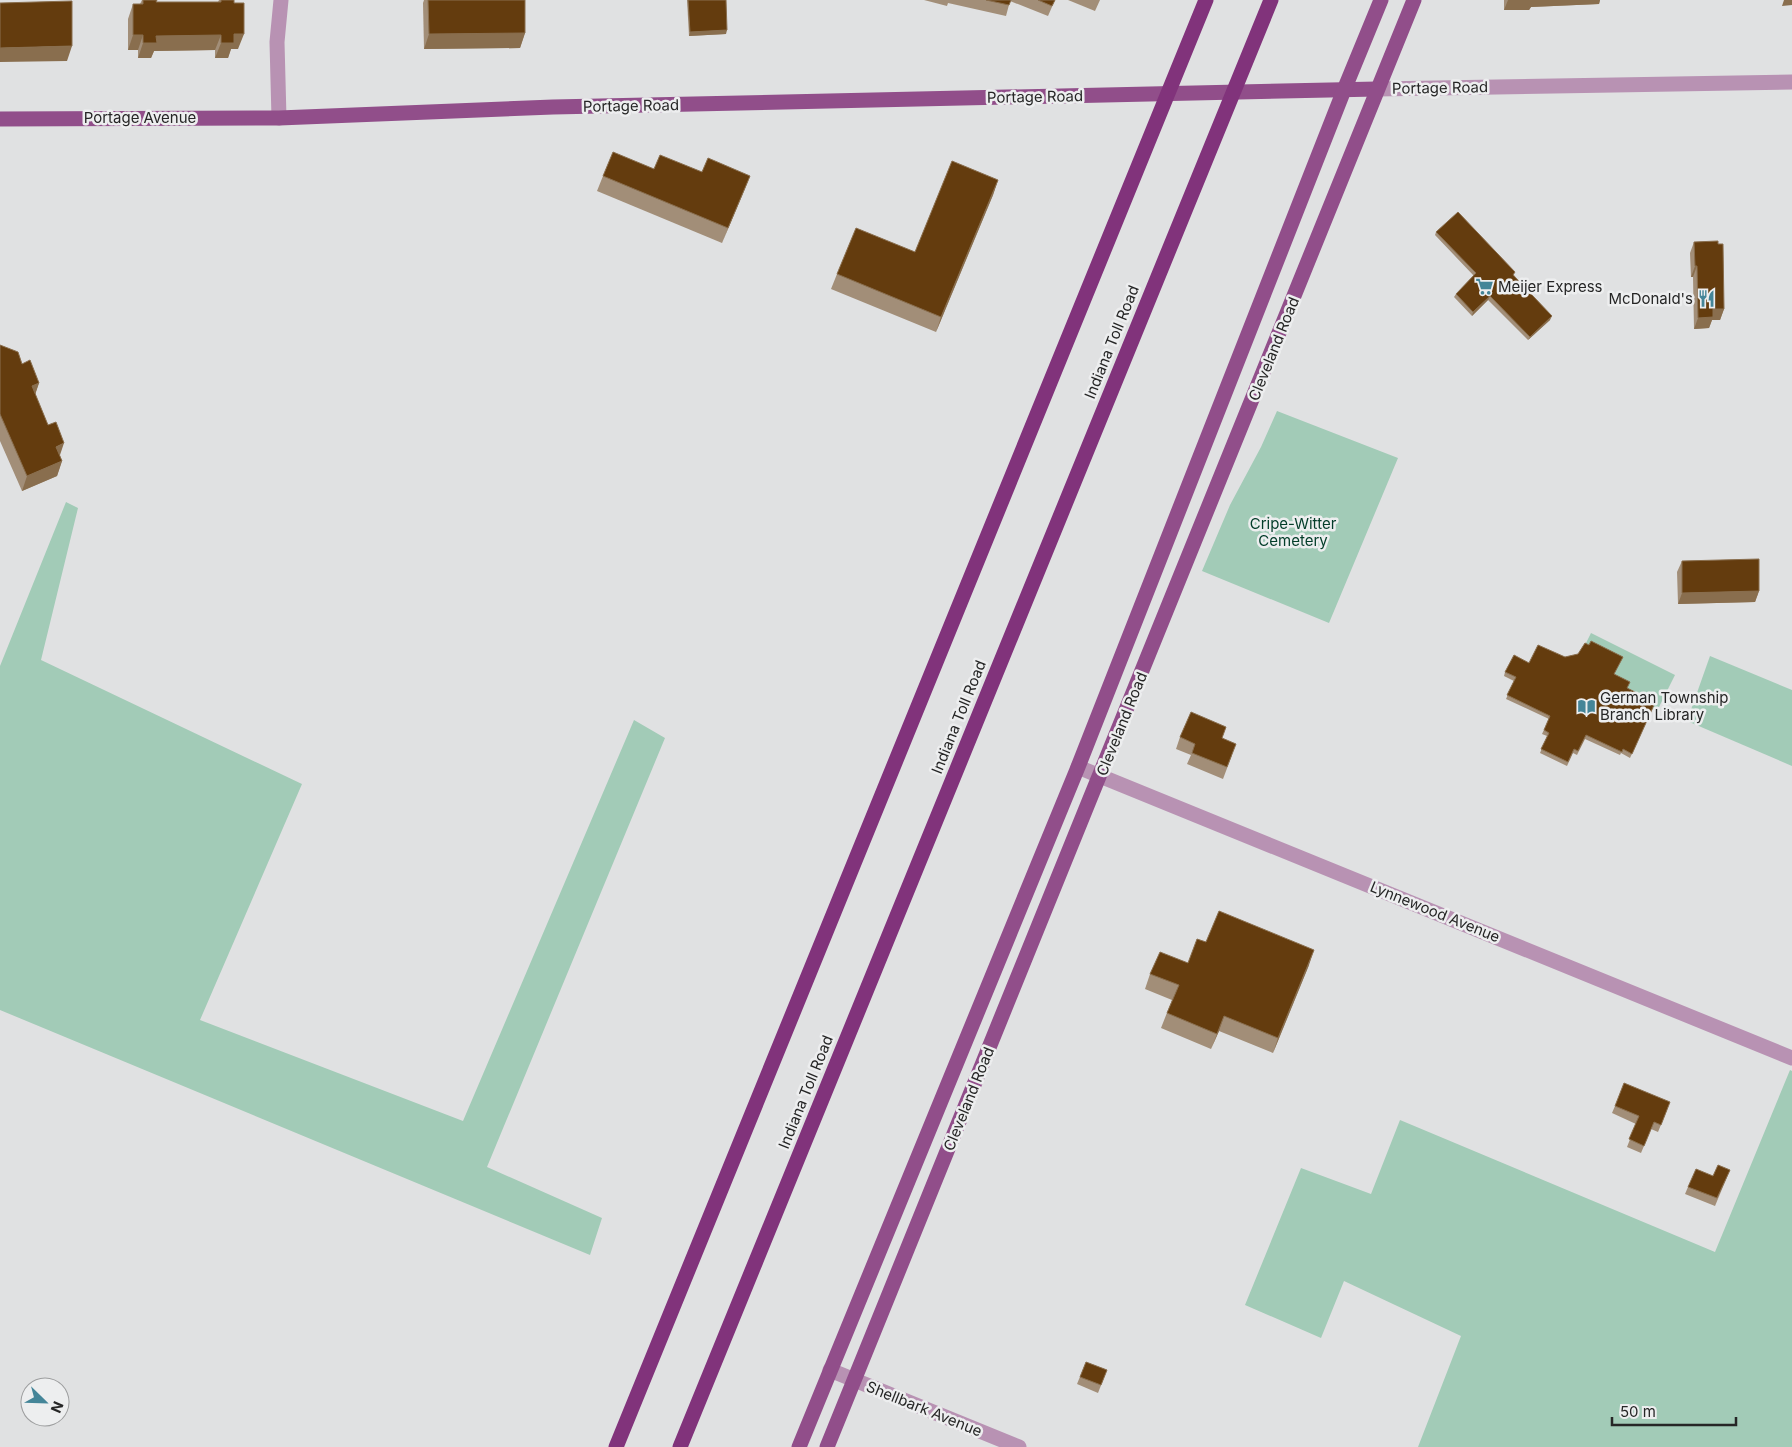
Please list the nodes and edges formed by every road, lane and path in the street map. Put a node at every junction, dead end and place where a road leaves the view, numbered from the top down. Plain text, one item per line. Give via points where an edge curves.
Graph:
1 (281, 0) edge
2 (1206, 0) edge
3 (1271, 0) edge
4 (1381, 0) edge
5 (1414, 0) edge
6 (1792, 82) edge
7 (1377, 89) junction
8 (1344, 90) junction
9 (279, 118) junction
10 (0, 119) edge
11 (1078, 767) junction
12 (1101, 776) junction
13 (1792, 1058) edge
14 (830, 1370) junction
15 (854, 1380) junction
16 (616, 1447) edge
17 (680, 1447) edge
18 (799, 1447) edge
19 (827, 1447) edge
20 (1018, 1447) edge

1 - 9 street via 277,42
2 - 16 highway
3 - 17 highway, Indiana Toll Road
4 - 8 main road, Cleveland Road
5 - 7 main road, Cleveland Road
6 - 7 street, Portage Road
7 - 8 main road, Portage Road
7 - 12 main road, Cleveland Road
8 - 9 main road, Portage Road via 553,107
8 - 11 main road, Cleveland Road
9 - 10 main road, Portage Avenue
11 - 12 street, Lynnewood Avenue
11 - 14 main road, Cleveland Road
12 - 13 street, Lynnewood Avenue
12 - 15 main road, Cleveland Road
14 - 15 street, Shellbark Avenue
14 - 18 main road, Cleveland Road
15 - 19 main road, Cleveland Road
15 - 20 street, Shellbark Avenue

